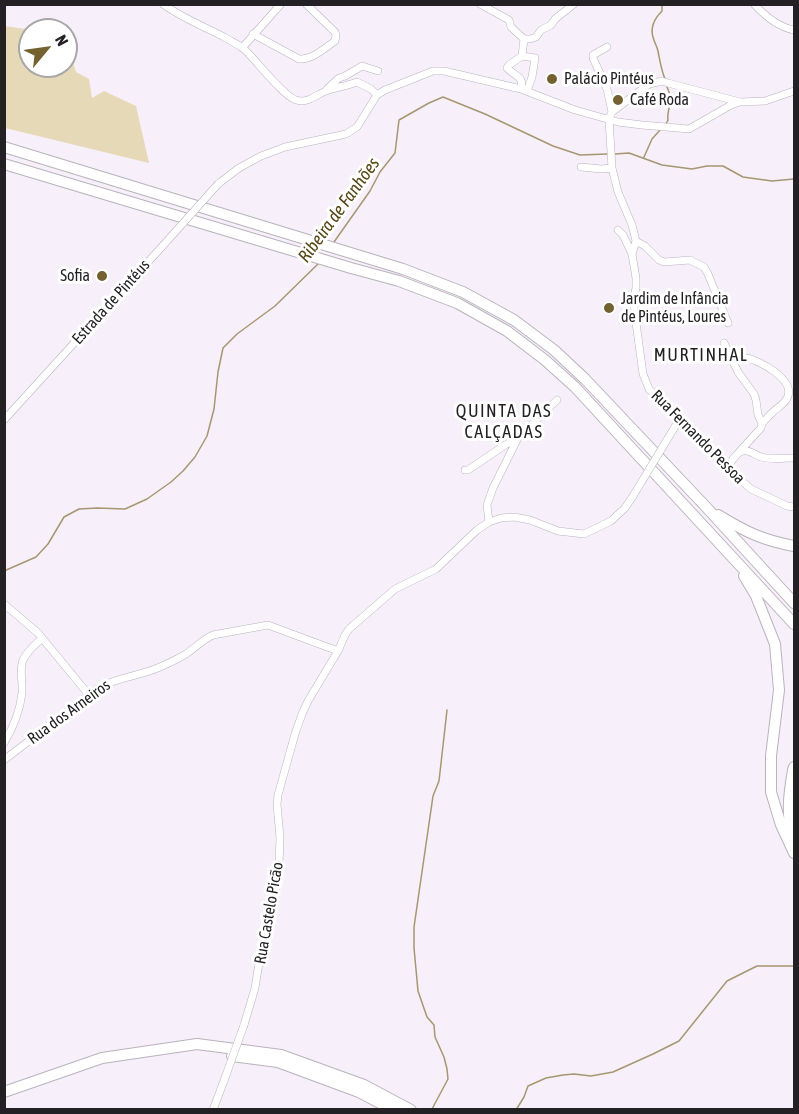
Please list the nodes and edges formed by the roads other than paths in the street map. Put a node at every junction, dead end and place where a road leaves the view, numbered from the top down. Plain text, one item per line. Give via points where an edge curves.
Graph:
1 (163, 4) edge
2 (281, 4) edge
3 (306, 4) edge
4 (480, 4) edge
5 (574, 4) edge
6 (754, 4) edge
7 (795, 30) edge
8 (253, 34) junction
9 (524, 39) junction
10 (607, 46) dead end
11 (242, 48) junction
12 (522, 56) junction
13 (378, 71) dead end
14 (524, 90) junction
15 (325, 91) junction
16 (795, 91) edge
17 (377, 95) junction
18 (740, 102) junction
19 (612, 112) junction
20 (609, 119) junction
21 (4, 147) edge
22 (4, 164) edge
23 (612, 164) junction
24 (581, 167) dead end
25 (618, 230) dead end
26 (636, 241) junction
27 (633, 254) junction
28 (728, 323) dead end
29 (724, 343) dead end
30 (733, 361) junction
31 (557, 400) dead end
32 (4, 420) edge
33 (679, 420) junction
34 (762, 423) junction
35 (518, 438) junction
36 (739, 453) junction
37 (795, 458) edge
38 (727, 468) junction
39 (465, 470) dead end
40 (795, 507) edge
41 (707, 508) junction
42 (489, 522) junction
43 (795, 546) edge
44 (733, 558) junction
45 (795, 603) edge
46 (4, 604) edge
47 (795, 624) edge
48 (42, 638) junction
49 (338, 651) junction
50 (89, 694) junction
51 (4, 743) edge
52 (4, 760) edge
53 (795, 767) edge
54 (795, 791) edge
55 (795, 825) edge
56 (795, 842) edge
57 (795, 853) edge
58 (4, 1092) edge
59 (4, 1099) edge
60 (213, 1110) edge
61 (393, 1110) edge
62 (411, 1110) edge

1 - 11 street
2 - 8 street
3 - 8 street via 336,35 335,41 311,57 299,59
4 - 9 street via 509,20
5 - 9 street via 536,37
6 - 7 street via 768,19
8 - 11 street
9 - 12 street
10 - 19 street via 593,58 608,89
11 - 15 street via 296,100
12 - 14 street via 535,58 532,77
12 - 14 street via 507,68 520,77
13 - 15 street via 362,66
14 - 17 street via 433,71
14 - 20 street
15 - 17 street via 357,82
16 - 18 street via 765,101
17 - 32 street, Estrada de Pintéus, bridge via 357,127 346,134 261,156 218,184
18 - 19 street via 665,82 649,84
18 - 20 street via 689,129
19 - 20 street
20 - 23 street
21 - 41 highway via 403,268 463,292 514,320 554,350
22 - 44 highway via 399,281 457,303 507,331 575,387
23 - 24 street via 602,169
23 - 26 street
25 - 27 street
26 - 27 street
26 - 28 street via 664,262 690,260 704,267
27 - 33 street, Rua Fernando Pessoa via 633,301 643,374 649,388
29 - 30 street
30 - 34 street via 754,394
30 - 34 street via 745,357 766,365 787,387 785,401
31 - 35 street
33 - 38 street, Rua Fernando Pessoa
33 - 42 street, bridge via 626,508 611,521 584,534 558,531 514,517
34 - 36 street
35 - 39 street
35 - 42 street via 490,496
36 - 37 street
36 - 38 street
38 - 40 street, Rua Fernando Pessoa via 751,489
41 - 43 highway via 749,533
41 - 45 highway
42 - 49 street, Rua Castelo Picão via 436,569 395,589 349,629
44 - 47 highway
44 - 57 highway via 756,596 775,644 779,690 771,792
46 - 48 street
48 - 50 street
48 - 51 street via 24,657 20,668 19,708
49 - 50 street, Rua dos Arneiros via 268,625 213,635 163,666 112,680
49 - 60 street, Rua Castelo Picão, bridge via 302,714 278,795 276,888 255,988
50 - 52 street, Rua dos Arneiros
53 - 56 highway via 788,801 789,827
54 - 55 highway
58 - 62 highway via 102,1058 197,1044 281,1055 363,1085
59 - 61 highway via 103,1065 196,1051 278,1062 359,1092

